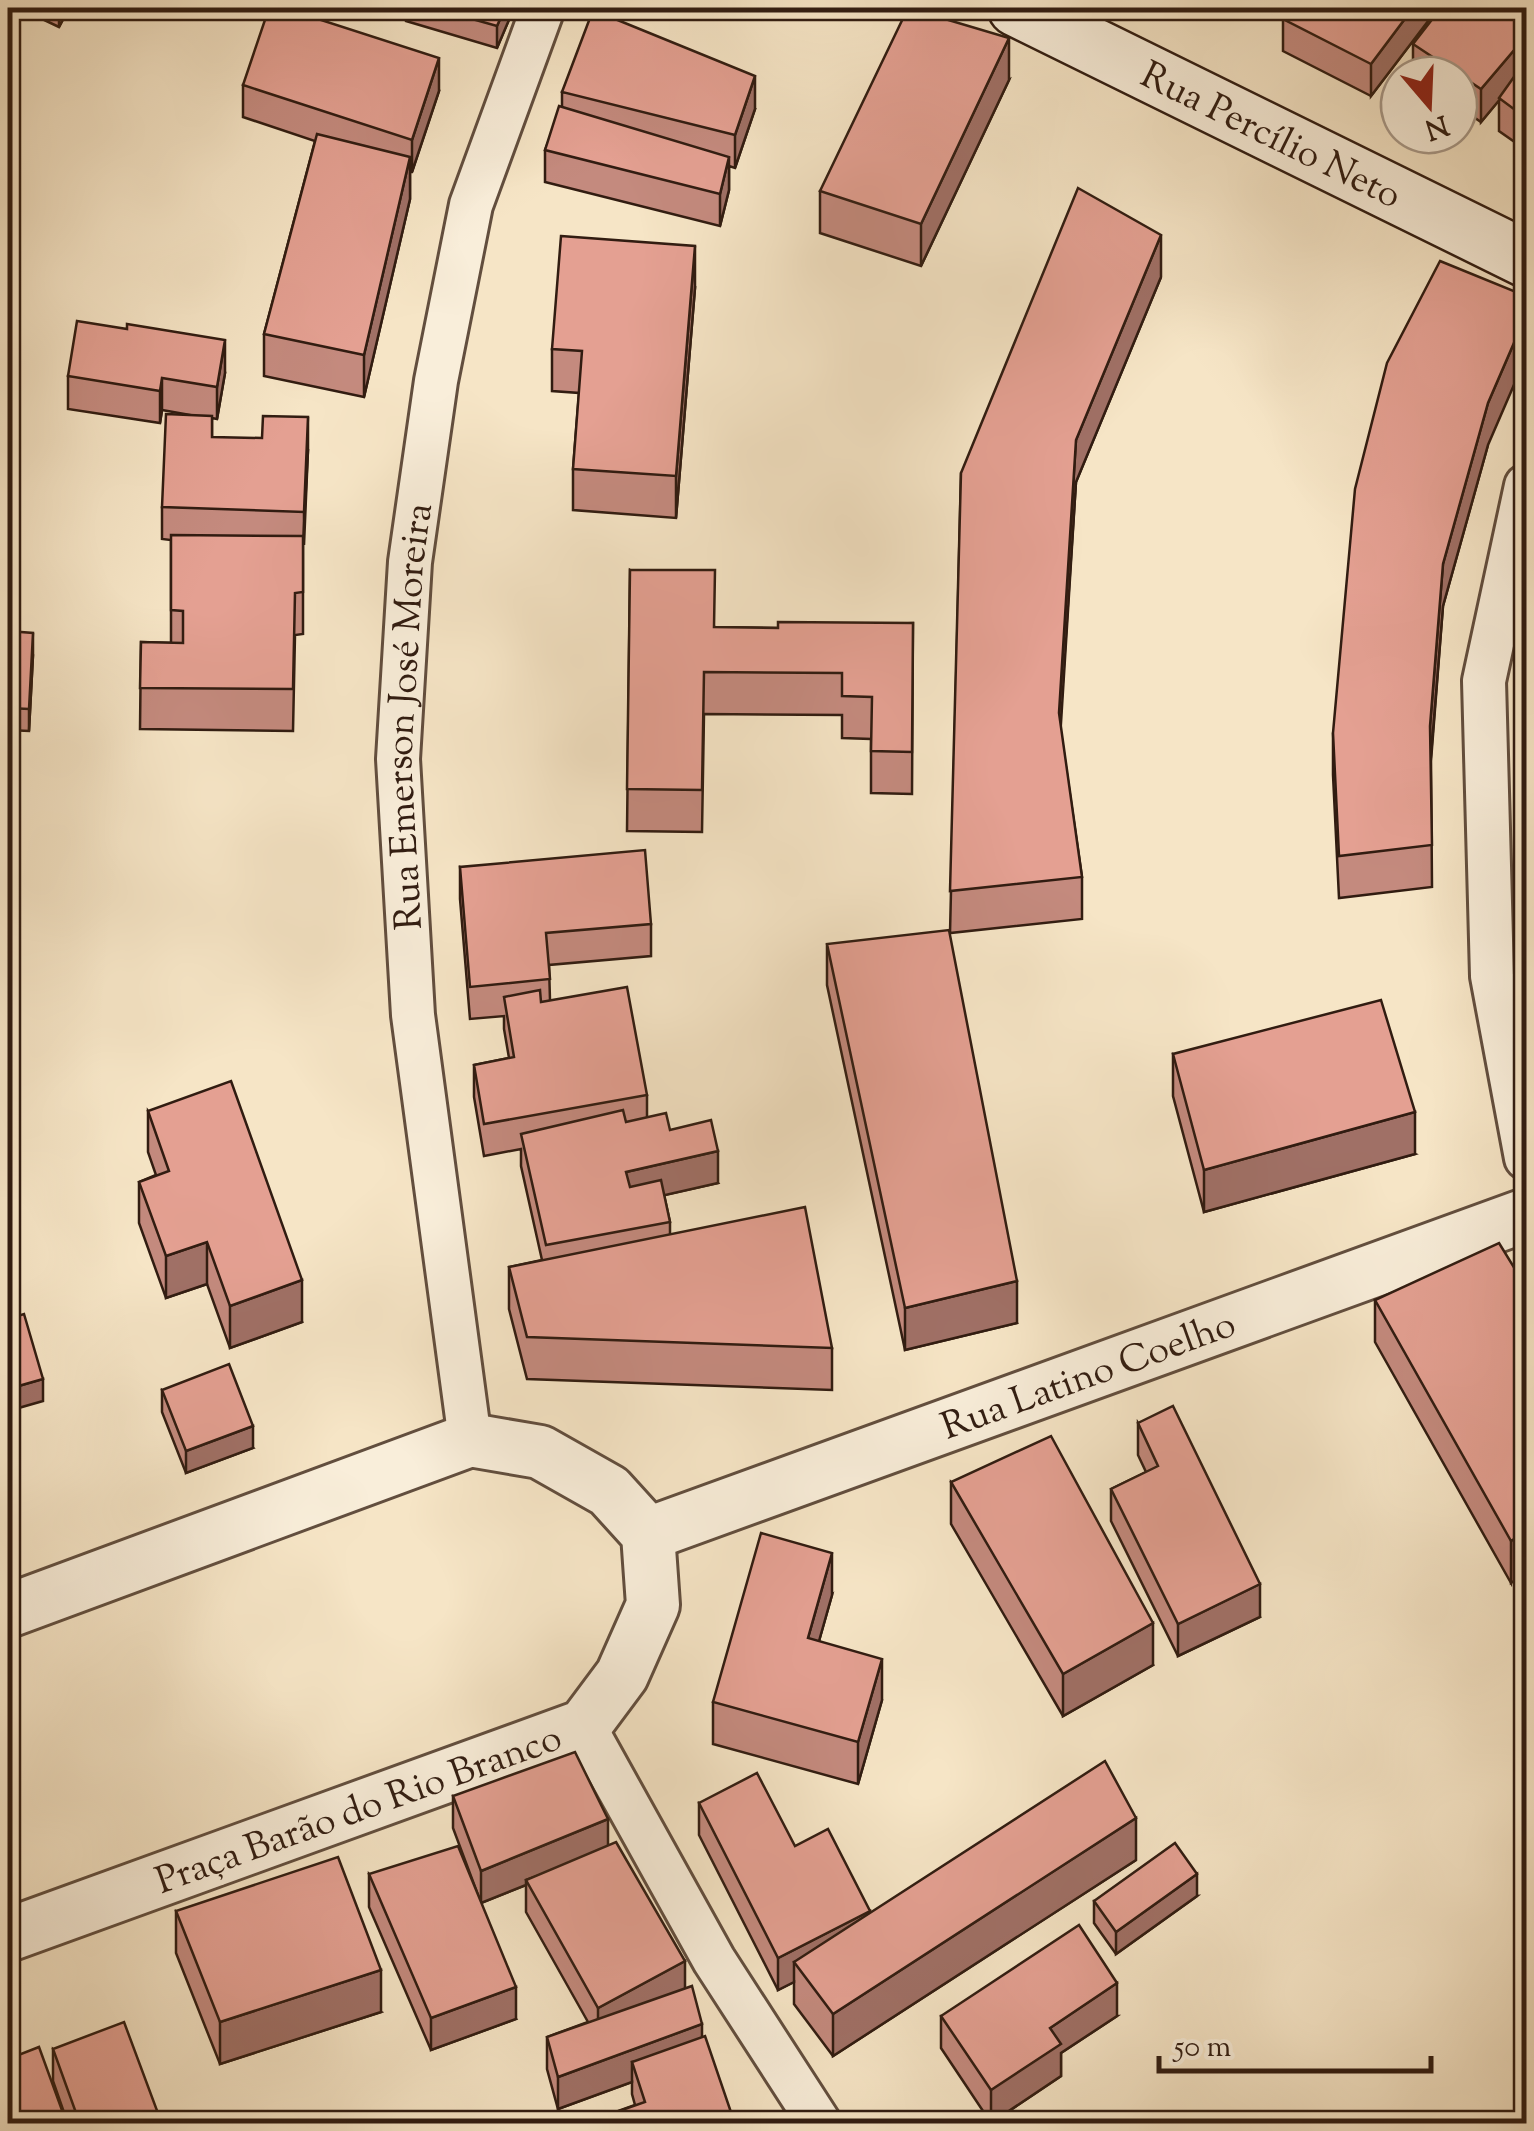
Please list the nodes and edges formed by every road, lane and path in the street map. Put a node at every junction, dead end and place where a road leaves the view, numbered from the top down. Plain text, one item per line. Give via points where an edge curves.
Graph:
1 (543, 8) edge
2 (1016, 8) edge
3 (1526, 259) edge
4 (1526, 486) edge
5 (1526, 1158) edge
6 (1526, 1215) edge
7 (470, 1440) junction
8 (648, 1534) junction
9 (8, 1611) edge
10 (584, 1726) junction
11 (8, 1935) edge
12 (820, 2124) edge

1 - 7 street, Rua Emerson José Moreira via 470,205 436,381 410,562 398,760 412,1014
2 - 3 main road, Rua Percílio Neto
4 - 5 street via 1484,682 1492,976
6 - 8 street, Rua Latino Coelho
7 - 8 street via 540,1452 609,1491
7 - 9 street
8 - 10 street, Praça Barão do Rio Branco via 654,1606 622,1676
10 - 11 street, Praça Barão do Rio Branco
10 - 12 street via 714,1960

